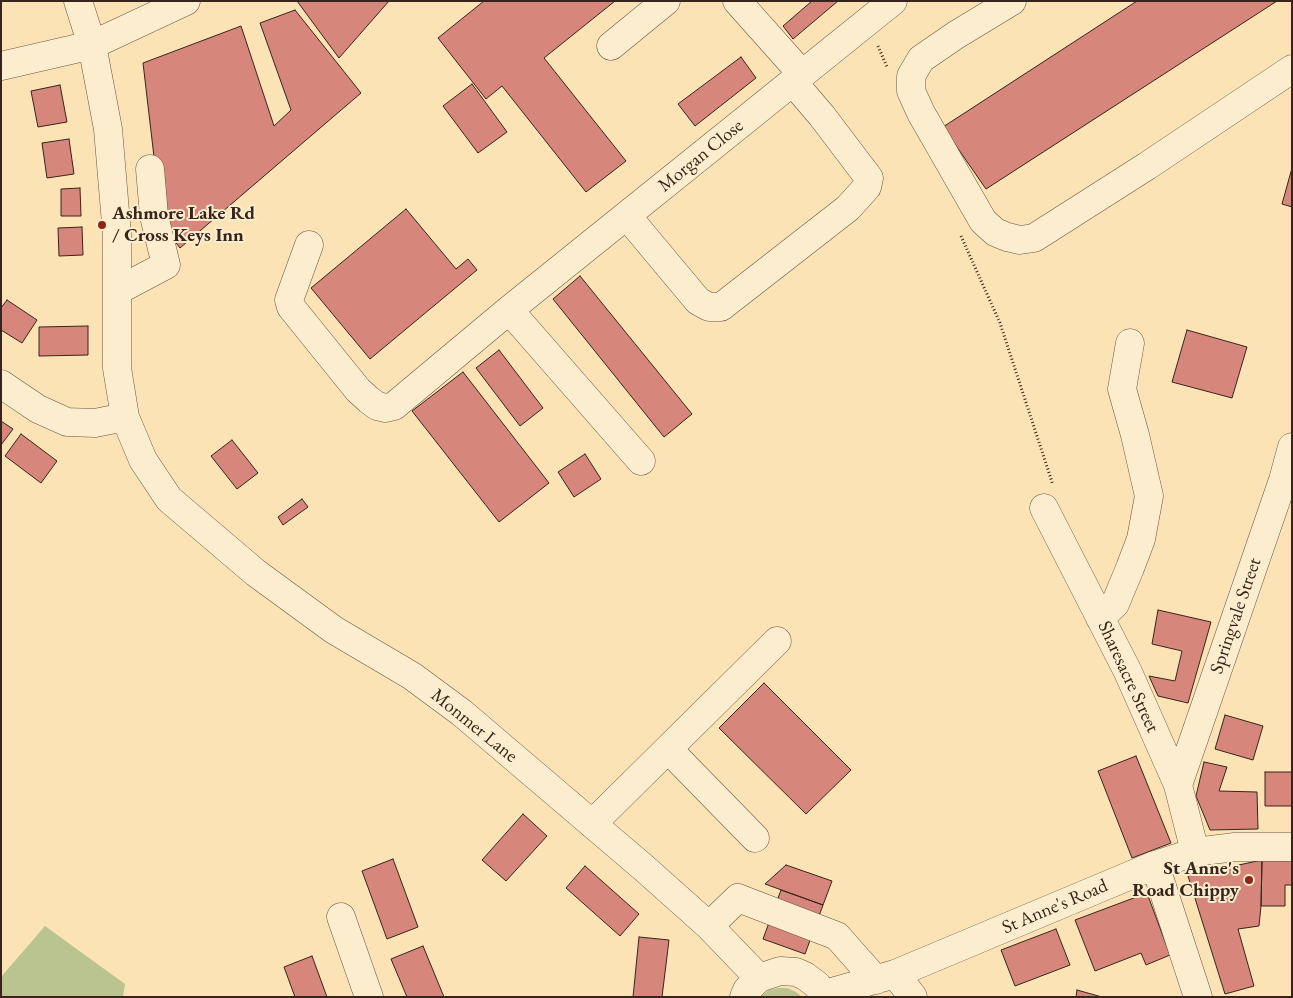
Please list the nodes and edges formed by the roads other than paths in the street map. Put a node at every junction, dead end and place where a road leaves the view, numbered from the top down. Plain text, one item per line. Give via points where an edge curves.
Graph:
1 (78, 1) edge
2 (186, 1) edge
3 (666, 1) edge
4 (737, 1) edge
5 (893, 1) edge
6 (1012, 1) edge
7 (92, 45) junction
8 (611, 46) dead end
9 (1, 66) edge
10 (1292, 69) edge
11 (798, 78) junction
12 (150, 170) dead end
13 (627, 216) junction
14 (308, 245) dead end
15 (117, 291) junction
16 (509, 310) junction
17 (1130, 344) dead end
18 (1, 384) edge
19 (125, 417) junction
20 (1292, 447) edge
21 (641, 461) dead end
22 (1288, 481) edge
23 (1044, 508) road end
24 (1100, 618) junction
25 (777, 640) dead end
26 (668, 749) junction
27 (1178, 785) junction
28 (592, 824) junction
29 (756, 838) dead end
30 (1292, 846) edge
31 (1195, 852) junction
32 (1155, 865) junction
33 (341, 917) dead end
34 (709, 926) junction
35 (886, 977) junction
36 (751, 988) edge
37 (825, 996) edge
38 (369, 997) edge
39 (913, 997) edge
40 (1198, 997) edge

1 - 7 street, Monmer Lane
2 - 7 street
3 - 8 street
4 - 11 street
5 - 11 street, Morgan Close
6 - 10 street via 920,59 911,76 911,91 984,221 995,232 1014,239 1034,238
7 - 9 street
7 - 15 street, Monmer Lane via 108,129 117,236
11 - 13 street, Morgan Close
11 - 13 street via 869,178 866,187 848,208 721,307 709,307 698,301
12 - 15 street via 154,216 166,265
13 - 16 street, Morgan Close
14 - 16 street, Morgan Close via 289,300 291,307 358,390 377,406 394,406
15 - 19 street, Monmer Lane via 117,368
16 - 21 street
17 - 24 street via 1122,389 1149,496 1141,539 1115,604
18 - 19 street via 38,409 67,422
19 - 28 street, Monmer Lane via 143,460 170,499 256,573 326,625 412,676 462,713
20 - 22 street, Springvale Street
22 - 27 street, Springvale Street
23 - 24 street, Sharesacre Street
24 - 27 street, Sharesacre Street via 1128,672
25 - 26 street
26 - 28 street
26 - 29 street
27 - 31 street, Sharesacre Street
28 - 34 street, Monmer Lane
30 - 31 street, St Anne's Road via 1235,847
31 - 32 street, St Anne's Road
32 - 35 street, St Anne's Road
32 - 40 street
33 - 38 street
34 - 35 street via 738,898 837,936
34 - 36 street, Monmer Lane
35 - 37 street, St Anne's Road
35 - 39 street
36 - 37 street via 780,971 796,972 817,985

